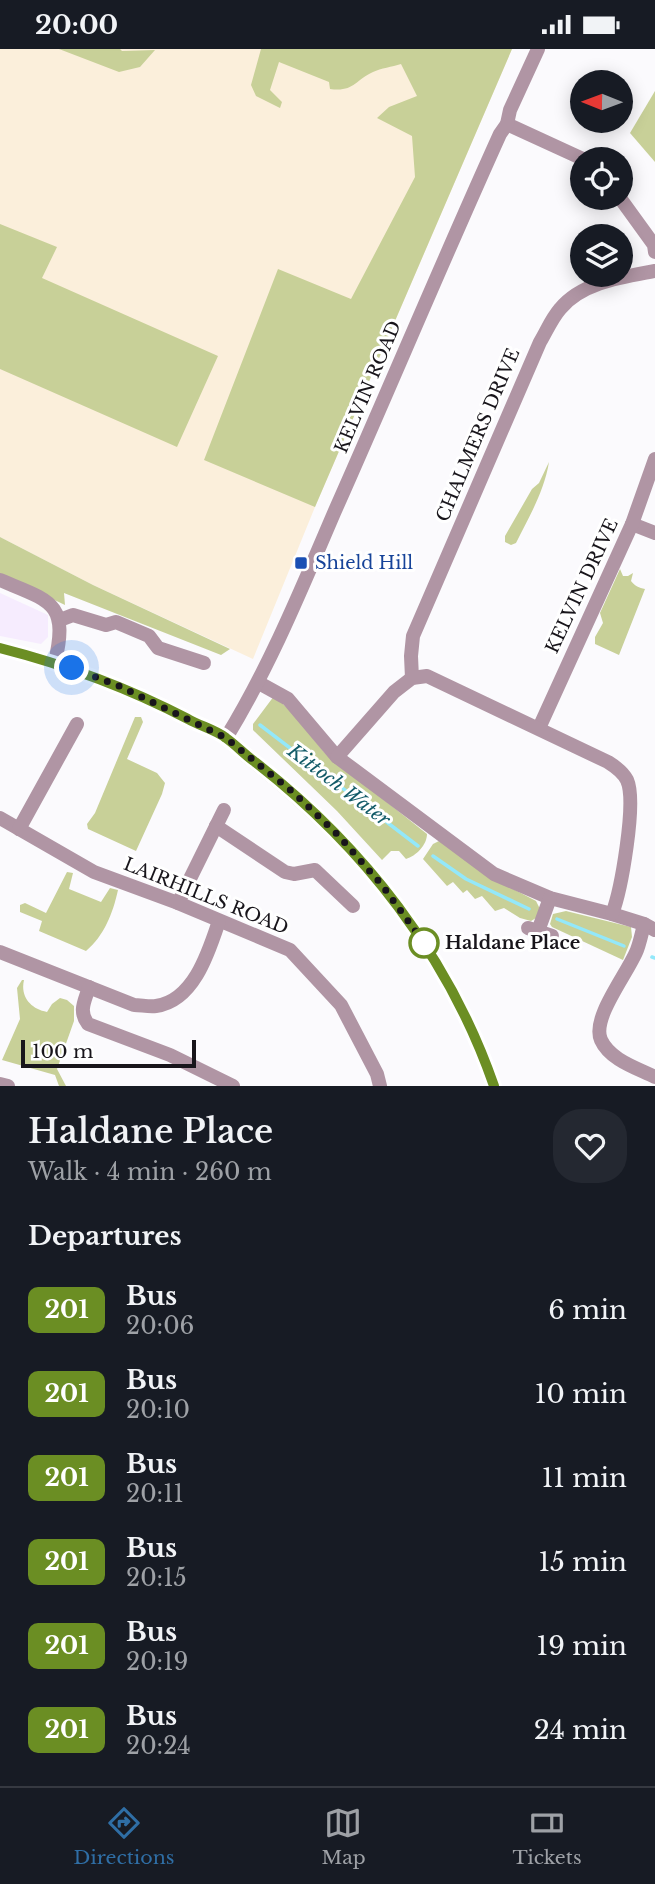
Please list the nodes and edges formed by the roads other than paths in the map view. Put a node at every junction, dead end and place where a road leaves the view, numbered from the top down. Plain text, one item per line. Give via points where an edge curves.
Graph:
1 (538, 49) edge
2 (507, 124) junction
3 (570, 153) edge
4 (629, 210) edge
5 (655, 252) edge
6 (655, 271) edge
7 (655, 459) edge
8 (632, 524) junction
9 (655, 533) edge
10 (0, 580) edge
11 (60, 620) junction
12 (0, 648) edge
13 (55, 662) junction
14 (204, 663) dead end
15 (412, 678) junction
16 (259, 683) junction
17 (77, 723) dead end
18 (538, 728) junction
19 (226, 738) junction
20 (337, 757) junction
21 (224, 810) dead end
22 (0, 818) edge
23 (216, 826) junction
24 (19, 829) junction
25 (550, 898) junction
26 (178, 903) junction
27 (353, 905) dead end
28 (612, 914) junction
29 (219, 921) junction
30 (649, 927) edge
31 (540, 932) dead end
32 (0, 952) edge
33 (89, 987) junction
34 (655, 1077) edge
35 (0, 1084) edge
36 (8, 1086) edge
37 (233, 1086) edge
38 (380, 1086) edge
39 (495, 1086) edge

1 - 2 street, KELVIN ROAD
2 - 3 street
2 - 16 street, KELVIN ROAD
4 - 5 street
6 - 15 street, CHALMERS DRIVE via 577,293 559,309 495,441 413,636
7 - 8 street, KELVIN DRIVE
8 - 9 street
8 - 18 street, KELVIN DRIVE
10 - 11 street via 50,603
11 - 13 street
11 - 14 street via 73,615 106,625 116,622 149,636 158,648
12 - 13 street
13 - 19 street via 119,686
15 - 18 street via 427,676
15 - 20 street
16 - 19 street, KELVIN ROAD
16 - 20 street via 288,699
17 - 24 street
18 - 28 street via 608,762 623,772 629,783 625,862
19 - 39 street via 338,835 405,916 466,1016
20 - 25 street via 494,874
21 - 23 street
22 - 24 street, LAIRHILLS ROAD
23 - 26 street
23 - 27 street via 285,872 315,870
24 - 26 street, LAIRHILLS ROAD via 94,872
25 - 28 street
25 - 31 street
26 - 29 street, LAIRHILLS ROAD
28 - 30 street
29 - 33 street via 192,984 169,1003 134,1005
29 - 38 street, LAIRHILLS ROAD via 290,950 341,1005
30 - 34 street via 599,1027 600,1038 612,1054
32 - 33 street
33 - 37 street via 82,1016 88,1024 170,1055
35 - 36 street

